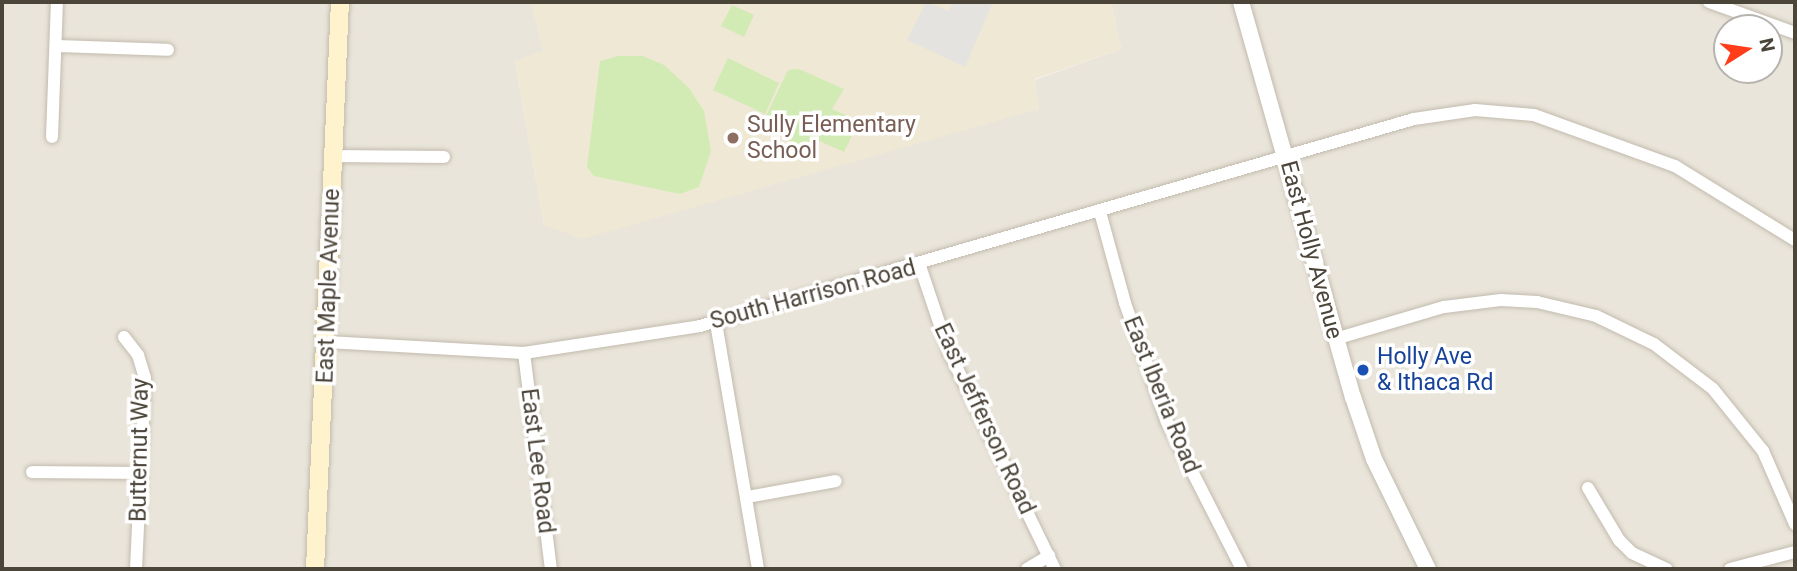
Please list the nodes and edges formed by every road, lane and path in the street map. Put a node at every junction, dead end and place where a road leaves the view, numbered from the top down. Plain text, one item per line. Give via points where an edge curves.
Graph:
1 (57, 2) edge
2 (340, 2) edge
3 (1241, 2) edge
4 (1709, 2) edge
5 (1795, 33) edge
6 (56, 46) junction
7 (168, 50) dead end
8 (52, 137) dead end
9 (334, 156) junction
10 (444, 158) dead end
11 (1287, 158) junction
12 (1100, 212) junction
13 (1795, 240) edge
14 (920, 266) junction
15 (716, 323) junction
16 (124, 337) dead end
17 (1335, 339) junction
18 (327, 342) junction
19 (524, 353) junction
20 (32, 472) dead end
21 (141, 474) junction
22 (836, 481) dead end
23 (1588, 488) dead end
24 (747, 497) junction
25 (1795, 524) edge
26 (1795, 552) edge
27 (1049, 556) junction
28 (136, 569) edge
29 (315, 569) edge
30 (551, 569) edge
31 (758, 569) edge
32 (1027, 569) edge
33 (1055, 569) edge
34 (1242, 569) edge
35 (1429, 569) edge
36 (1666, 569) edge
37 (1730, 569) edge

1 - 6 street
2 - 9 main road, East Maple Avenue
3 - 11 street, East Holly Avenue
4 - 5 street
6 - 7 street
6 - 8 street
9 - 10 street
9 - 18 main road, East Maple Avenue
11 - 12 street, South Harrison Road
11 - 13 street, South Harrison Road via 1414,119 1475,110 1534,115 1675,166
11 - 17 street, East Holly Avenue
12 - 14 street, South Harrison Road
12 - 34 street, East Iberia Road via 1125,303 1167,422
14 - 15 street, South Harrison Road
14 - 27 street, East Jefferson Road via 949,352
15 - 19 street, South Harrison Road via 637,339
15 - 24 street
16 - 21 street, Butternut Way via 138,355 145,378
17 - 25 street via 1444,307 1501,300 1537,302 1596,316 1654,344 1713,389 1763,450
17 - 35 street, East Holly Avenue via 1374,459
18 - 19 street, South Harrison Road
18 - 29 main road, East Maple Avenue
19 - 30 street, East Lee Road
20 - 21 street
21 - 28 street, Butternut Way
22 - 24 street
23 - 36 street via 1619,540 1632,553
24 - 31 street
26 - 37 street
27 - 32 street
27 - 33 street, East Jefferson Road

